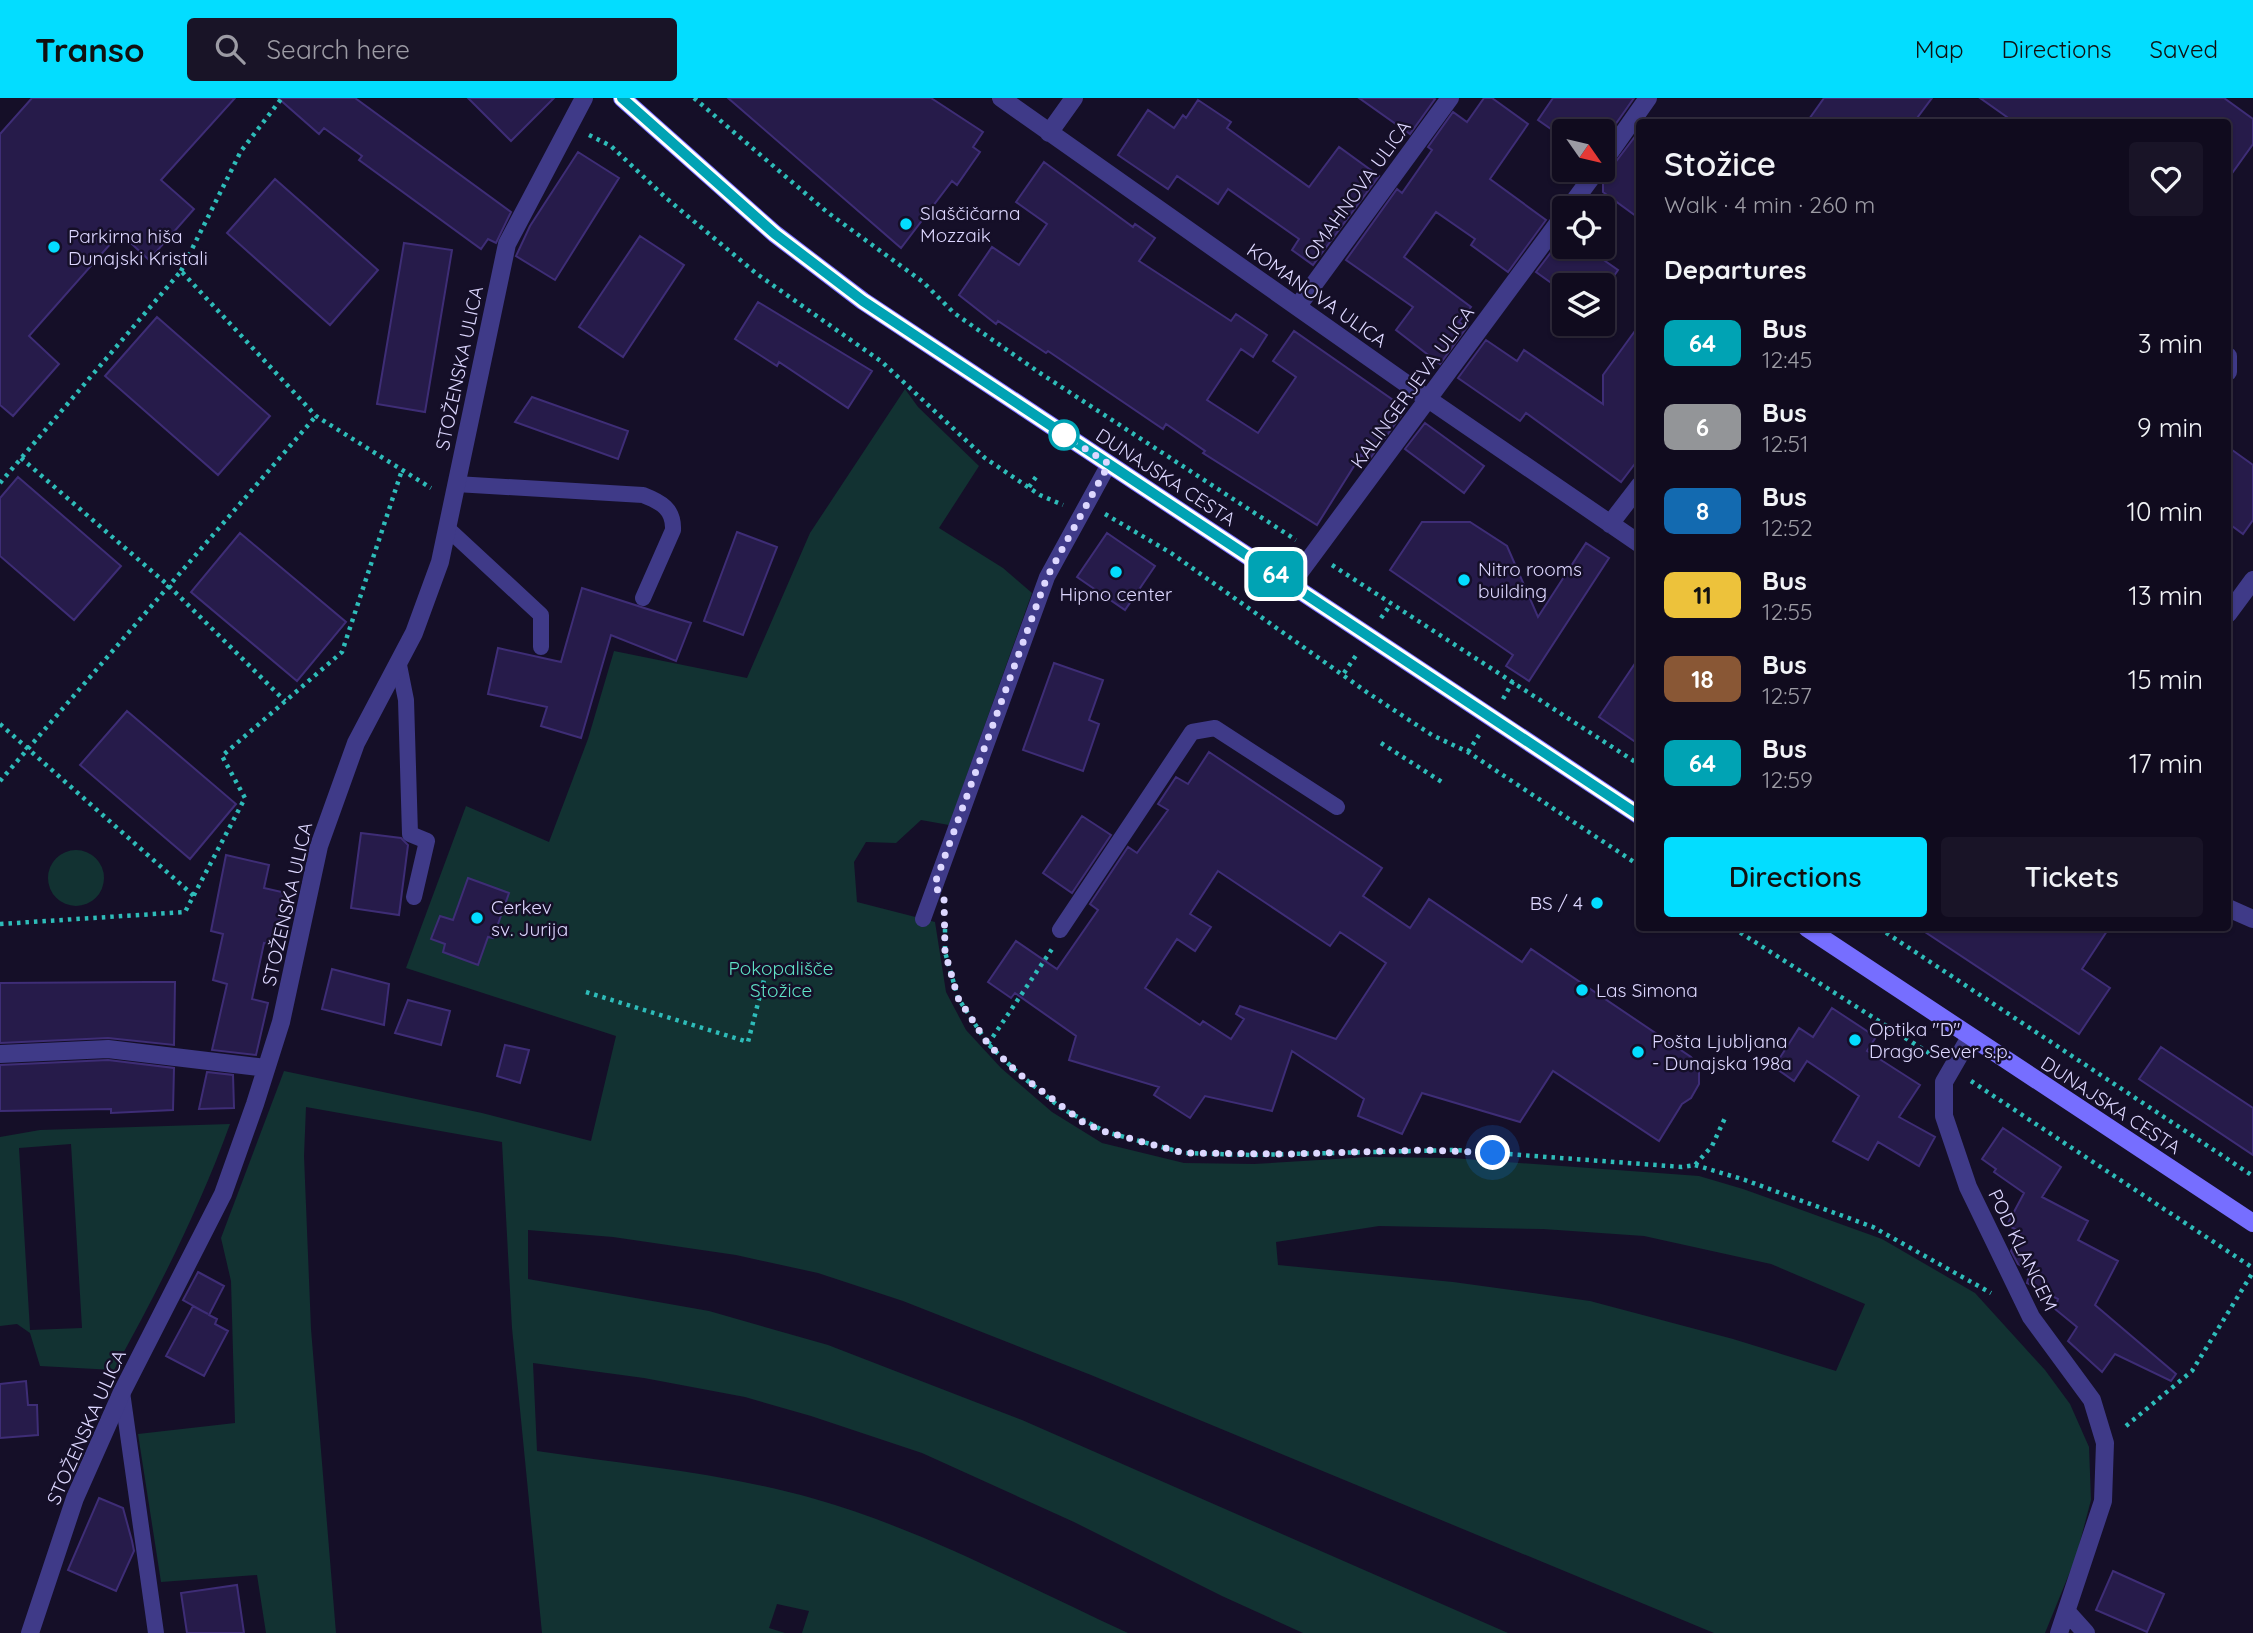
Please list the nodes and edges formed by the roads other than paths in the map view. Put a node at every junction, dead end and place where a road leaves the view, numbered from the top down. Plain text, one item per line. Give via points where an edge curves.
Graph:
1 (584, 98) edge
2 (622, 98) edge
3 (1001, 98) edge
4 (1074, 98) edge
5 (1450, 98) edge
6 (1648, 98) edge
7 (1049, 133) junction
8 (1615, 145) edge
9 (1552, 231) edge
10 (1298, 306) junction
11 (1427, 399) junction
12 (1109, 464) junction
13 (456, 484) junction
14 (1636, 490) edge
15 (1611, 524) junction
16 (447, 528) junction
17 (1636, 541) edge
18 (2253, 580) edge
19 (1291, 584) junction
20 (643, 598) dead end
21 (2231, 610) edge
22 (541, 647) dead end
23 (399, 665) junction
24 (1338, 807) dead end
25 (1636, 813) edge
26 (414, 897) dead end
27 (2231, 909) edge
28 (923, 919) dead end
29 (2253, 919) edge
30 (1060, 930) road end
31 (1811, 931) edge
32 (1970, 1037) junction
33 (0, 1054) edge
34 (266, 1068) junction
35 (2253, 1223) edge
36 (122, 1392) junction
37 (2068, 1613) junction
38 (30, 1633) edge
39 (156, 1633) edge
40 (2059, 1633) edge
41 (2086, 1633) edge

1 - 13 street, STOŽENSKA ULICA via 507,244
2 - 12 main road, DUNAJSKA CESTA via 775,234 852,292
3 - 7 street, KOMANOVA ULICA
4 - 7 street
5 - 10 street, OMAHNOVA ULICA
6 - 8 street
7 - 10 street, KOMANOVA ULICA
9 - 11 street, KALINGERJEVA ULICA
10 - 11 street, KOMANOVA ULICA
11 - 15 street, KOMANOVA ULICA
11 - 19 street, KALINGERJEVA ULICA
12 - 19 main road, DUNAJSKA CESTA
12 - 28 lane via 1047,577
13 - 16 street, STOŽENSKA ULICA
13 - 20 lane via 643,495 663,502 674,519 673,530
14 - 15 street
15 - 17 street, KOMANOVA ULICA
16 - 22 lane via 541,615
16 - 23 street, STOŽENSKA ULICA via 440,562
18 - 21 street
19 - 25 main road, DUNAJSKA CESTA
23 - 26 lane via 406,700 410,834 427,841
23 - 34 street, STOŽENSKA ULICA via 356,743 319,846 281,1022
24 - 30 lane via 1215,728 1192,732
27 - 29 street
31 - 32 main road, DUNAJSKA CESTA
32 - 35 main road, DUNAJSKA CESTA
32 - 37 street, POD KLANCEM via 1941,1091 1944,1116 1968,1187 2031,1317 2092,1400 2105,1443 2103,1502
33 - 34 street via 108,1048
34 - 36 street, STOŽENSKA ULICA via 222,1194
36 - 38 street, STOŽENSKA ULICA via 75,1499
36 - 39 lane
37 - 40 street, POD KLANCEM
37 - 41 street

